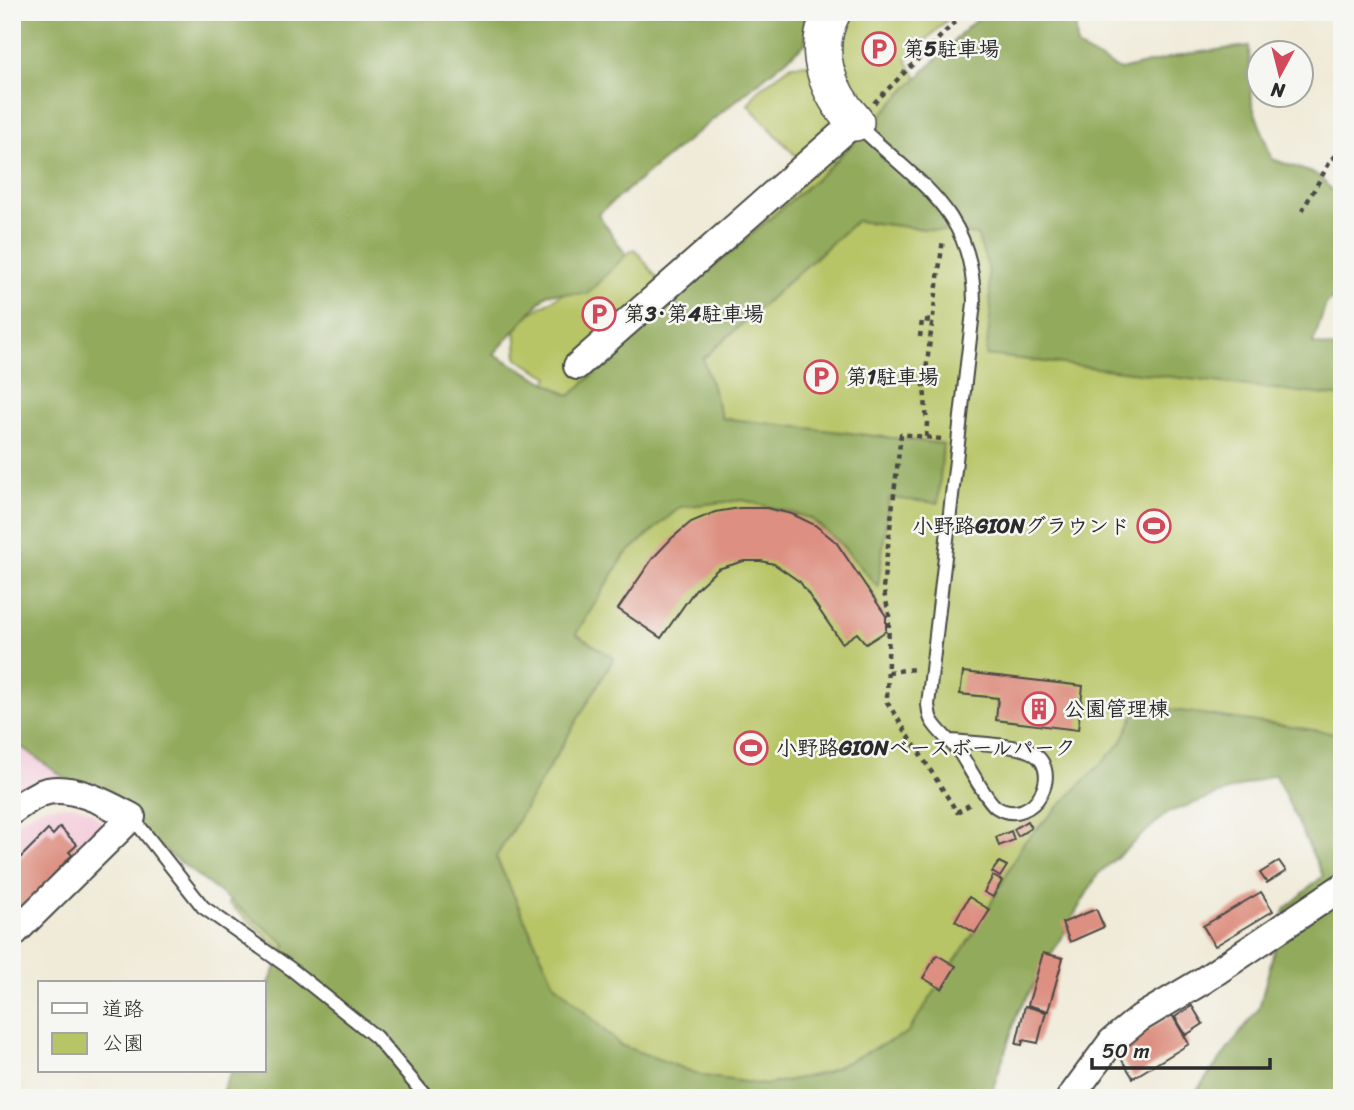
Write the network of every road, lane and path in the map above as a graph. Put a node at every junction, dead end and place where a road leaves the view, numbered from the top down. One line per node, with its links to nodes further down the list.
1 (832, 12): 3 (street)
2 (965, 12): 3 (path)
3 (855, 122): 9 (street); 11 (lane)
4 (1342, 147): 5 (path)
5 (1302, 211)
6 (943, 235): 7 (path)
7 (932, 321): 8 (path); 10 (path)
8 (920, 337)
9 (577, 366)
10 (926, 437): 11 (path); 12 (path)
11 (958, 441): 13 (lane)
12 (883, 588)
13 (932, 668): 14 (path); 15 (lane)
14 (888, 671)
15 (951, 741): 15 (lane)
16 (12, 811): 17 (street)
17 (132, 817): 19 (street); 20 (lane)
18 (1342, 887): 21 (street)
19 (12, 935)
20 (427, 1098)
21 (1070, 1098)

